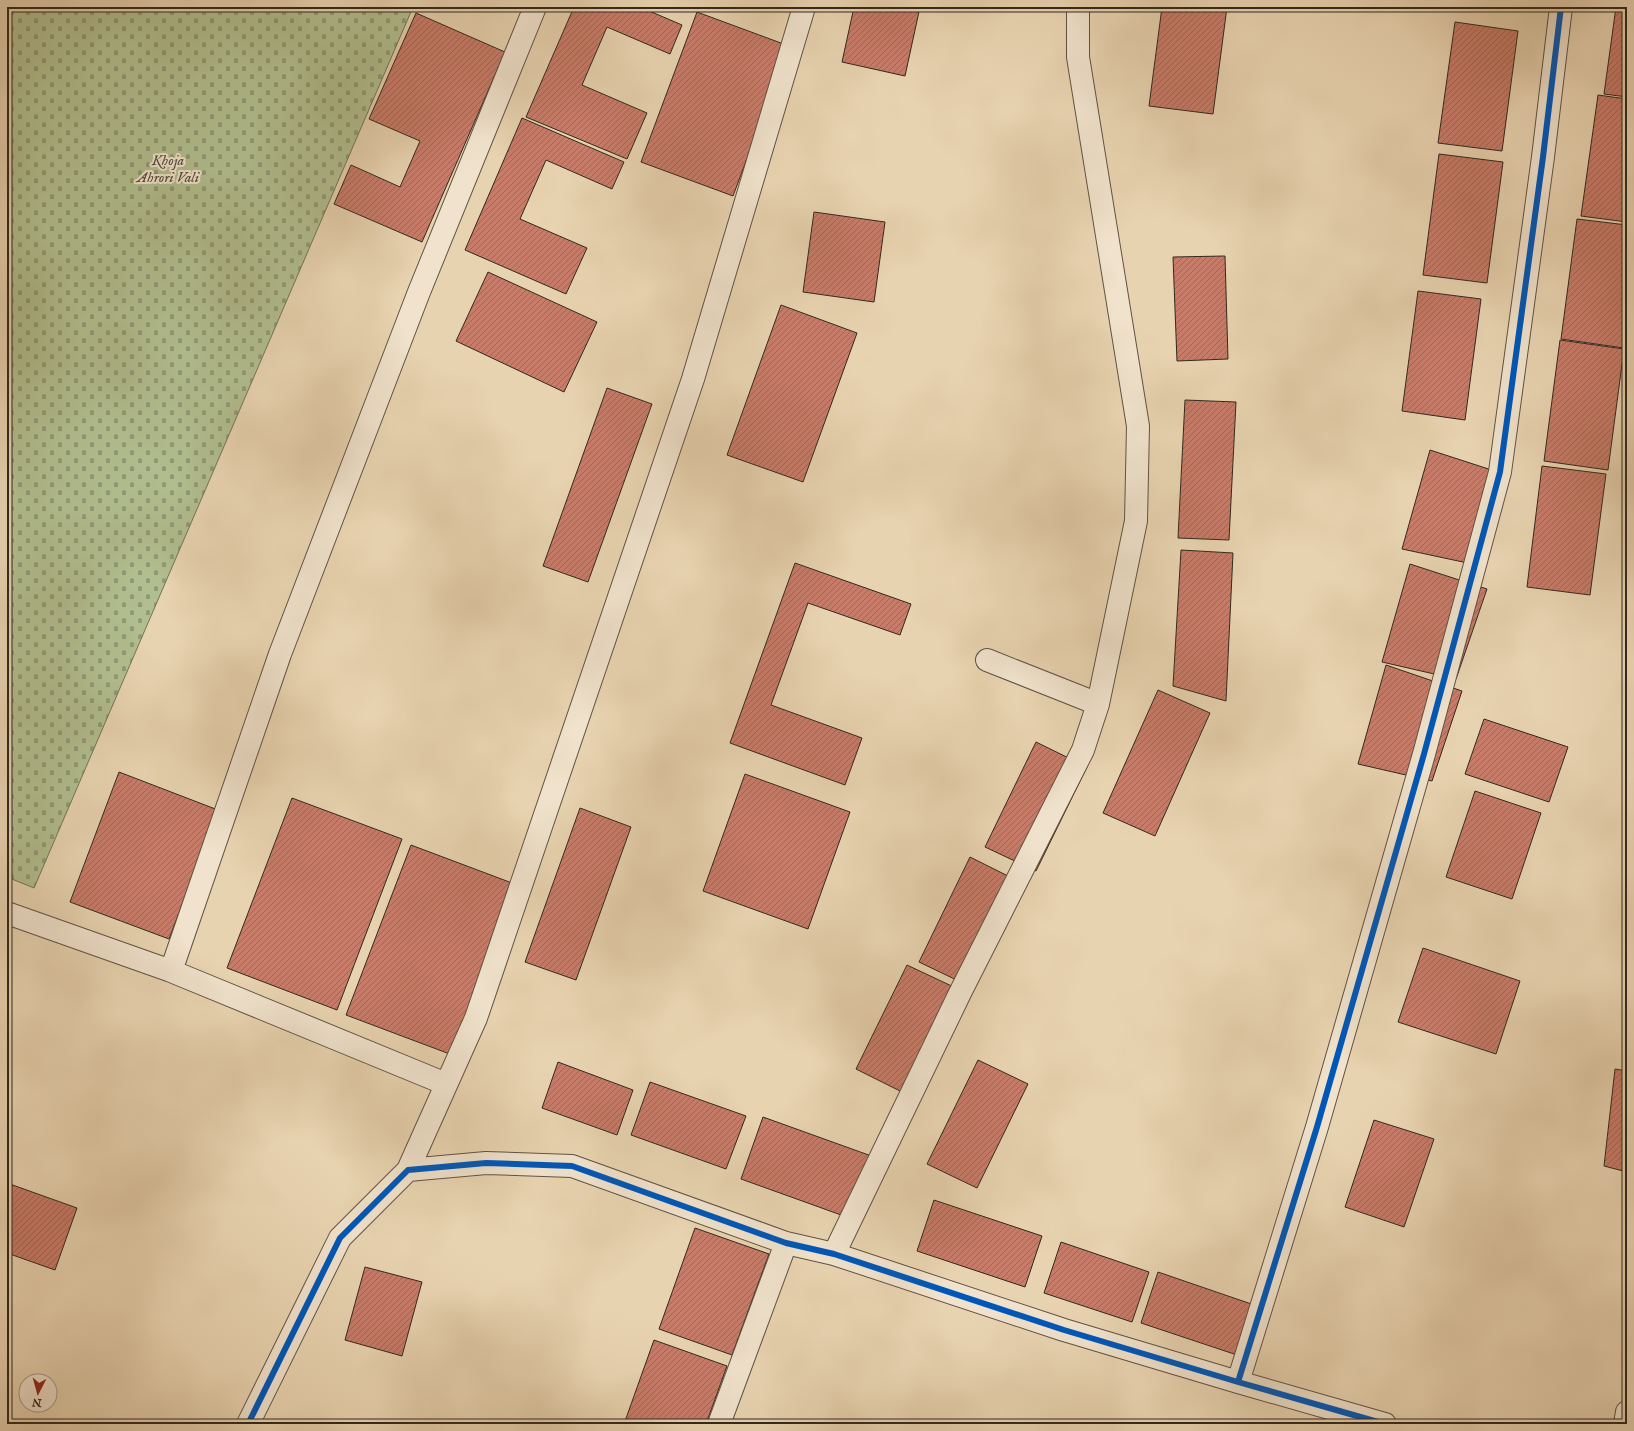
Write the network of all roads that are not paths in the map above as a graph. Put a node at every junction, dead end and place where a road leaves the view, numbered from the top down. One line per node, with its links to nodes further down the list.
1 (535, 7): 8 (street)
2 (804, 7): 9 (street)
3 (1078, 7): 6 (street)
4 (1561, 7): 13 (street)
5 (987, 660): 6 (street)
6 (1098, 704): 12 (street)
7 (7, 913): 8 (street)
8 (171, 971): 9 (street)
9 (446, 1084): 10 (street)
10 (408, 1170): 11 (street); 15 (street)
11 (786, 1243): 12 (street); 16 (street)
12 (834, 1254): 13 (street)
13 (1238, 1382): 17 (street)
14 (1627, 1412): 18 (street)
15 (248, 1424)
16 (719, 1424)
17 (1385, 1424)
18 (1625, 1424)

